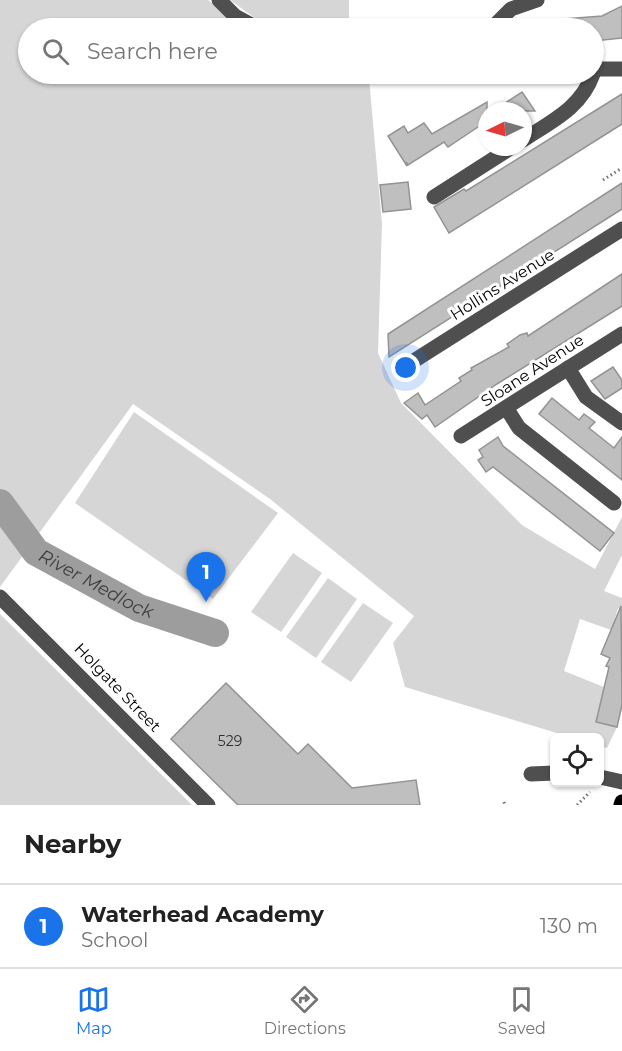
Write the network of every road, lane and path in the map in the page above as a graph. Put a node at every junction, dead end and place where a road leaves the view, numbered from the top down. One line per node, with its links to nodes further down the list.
1 (219, 0): 3 (street)
2 (537, 0): 4 (street)
3 (239, 18)
4 (502, 18)
5 (622, 69): 6 (street)
6 (604, 70)
7 (589, 84): 8 (street)
8 (532, 134)
9 (498, 156): 12 (street)
10 (622, 168): 11 (path)
11 (603, 180)
12 (434, 197)
13 (622, 229): 16 (street, Hollins Avenue)
14 (622, 334): 15 (street, Sloane Avenue)
15 (568, 368): 17 (street, Sloane Avenue); 18 (street)
16 (401, 369)
17 (507, 409): 19 (street, Sloane Avenue); 20 (street)
18 (622, 423)
19 (461, 436)
20 (614, 503)
21 (0, 597): 27 (street, Holgate Street)
22 (550, 772): 23 (street)
23 (531, 774)
24 (604, 778): 25 (street)
25 (622, 782)
26 (590, 792): 28 (path)
27 (208, 805)
28 (577, 805)

